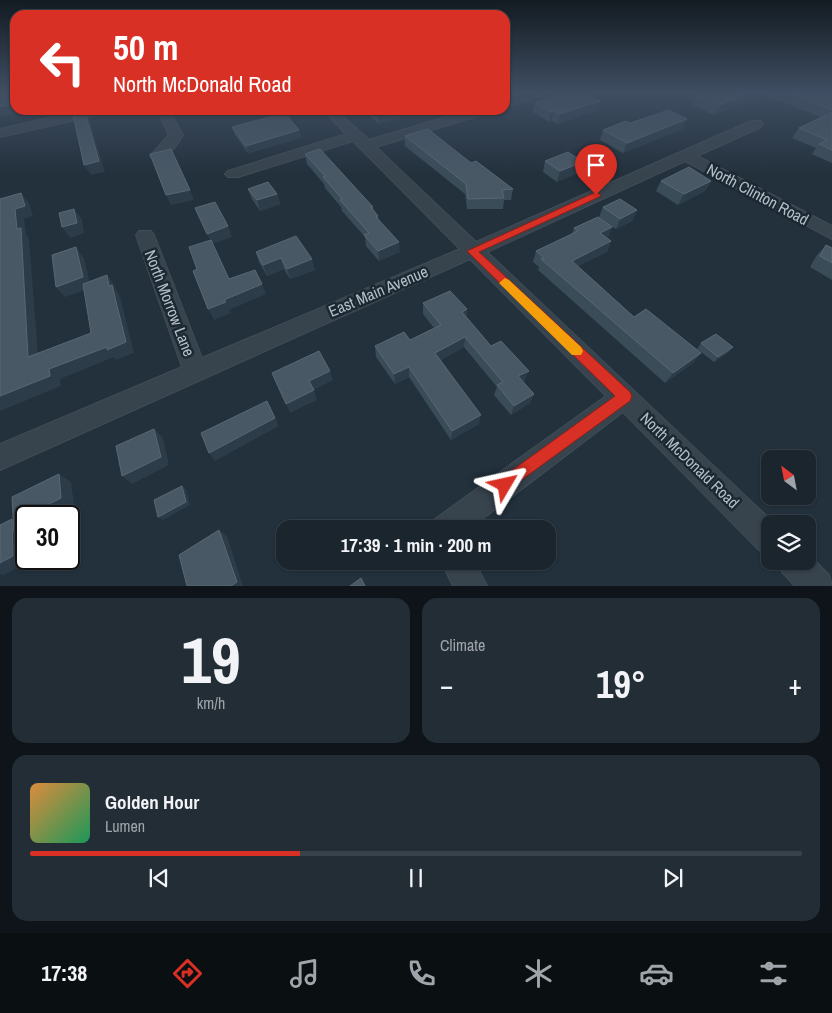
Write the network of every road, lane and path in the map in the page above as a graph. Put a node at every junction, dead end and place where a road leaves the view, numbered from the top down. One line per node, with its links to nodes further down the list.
1 (60, 119): 6 (street)
2 (168, 119): 9 (street)
3 (338, 119): 7 (street, North McDonald Road)
4 (445, 119): 7 (street)
5 (756, 124): 8 (street, East Main Avenue)
6 (0, 133)
7 (360, 141): 10 (street); 13 (street, North McDonald Road)
8 (685, 155): 11 (street, North Clinton Road); 13 (street, East Main Avenue)
9 (157, 156)
10 (233, 174)
11 (832, 233)
12 (145, 235): 14 (street, North Morrow Lane)
13 (472, 251): 14 (street, East Main Avenue); 15 (street, North McDonald Road)
14 (195, 370): 16 (street, East Main Avenue)
15 (625, 396): 17 (street); 18 (street, North McDonald Road)
16 (0, 457)
17 (457, 520)
18 (761, 530)
19 (461, 570): 21 (street)
20 (802, 570): 22 (street)
21 (471, 586)
22 (818, 586)

